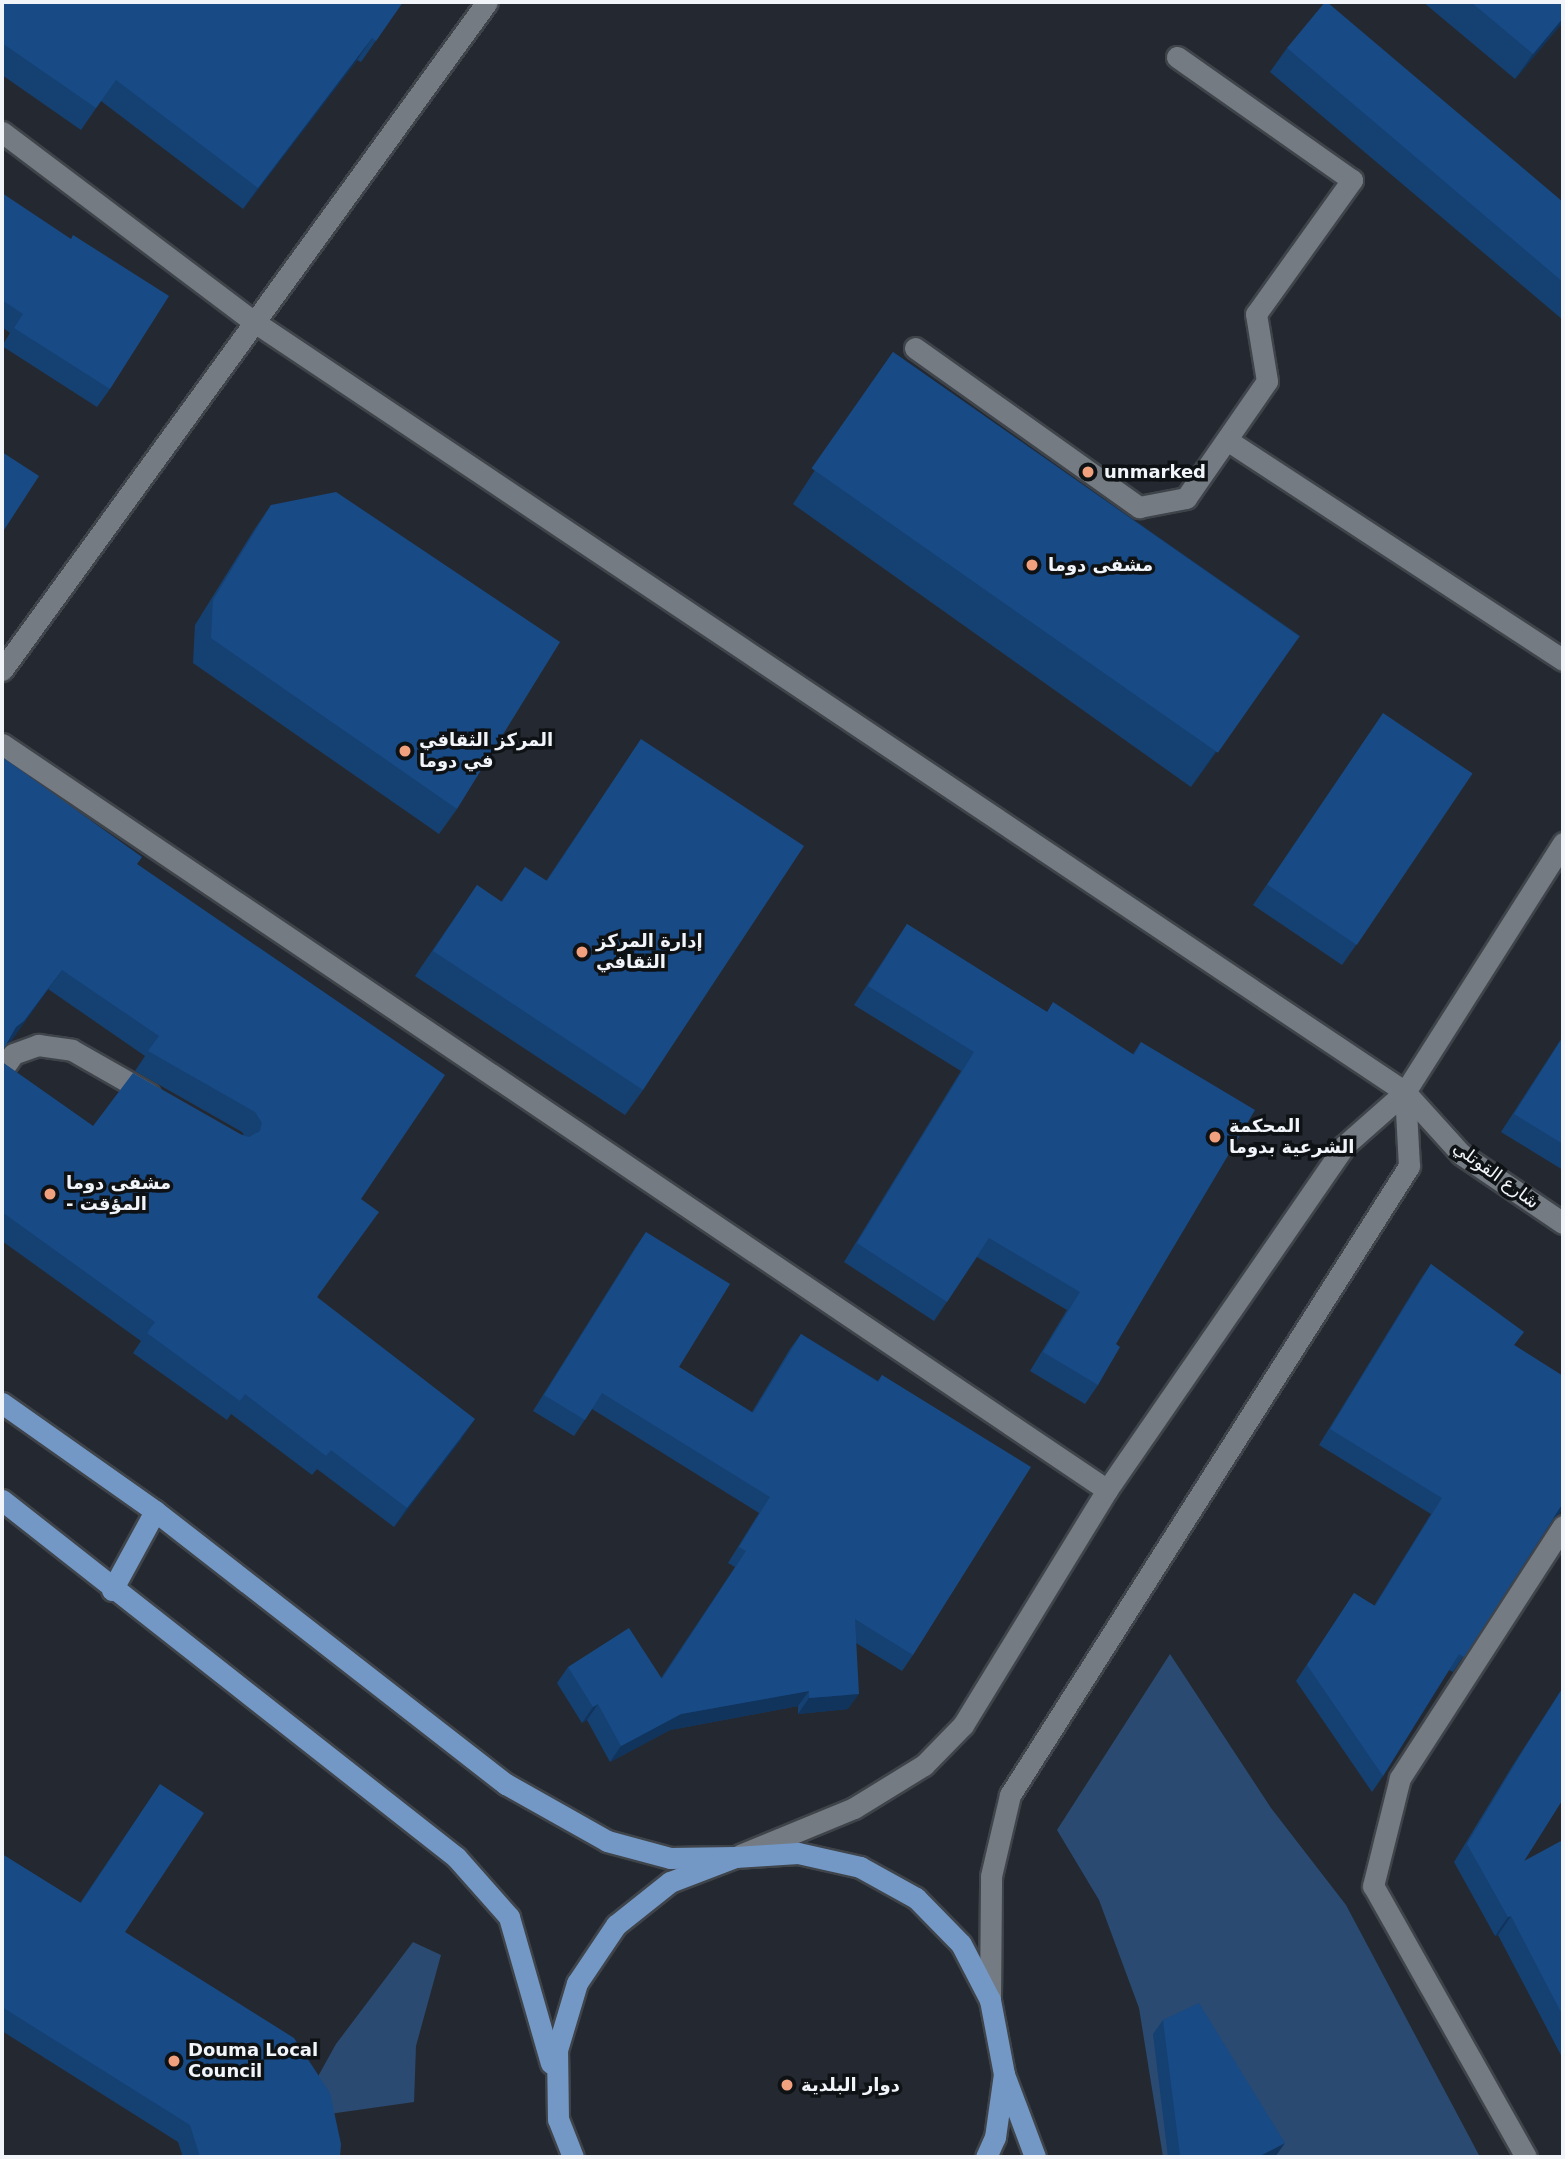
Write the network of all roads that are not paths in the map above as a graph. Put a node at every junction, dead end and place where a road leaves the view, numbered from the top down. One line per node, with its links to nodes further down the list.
1 (487, 2): 4 (street)
2 (1177, 57): 6 (street)
3 (2, 132): 4 (street, شارع القوتلي)
4 (253, 321): 8 (street); 12 (street, شارع القوتلي)
5 (915, 348): 6 (street)
6 (1227, 440): 7 (street)
7 (1563, 660)
8 (2, 670)
9 (2, 744): 16 (street)
10 (1563, 843): 12 (street)
11 (2, 1070): 13 (street)
12 (1405, 1092): 14 (street, شارع القوتلي); 16 (street); 22 (street)
13 (165, 1103)
14 (1563, 1223)
15 (2, 1403): 18 (main road)
16 (1107, 1490): 21 (street)
17 (2, 1500): 20 (main road)
18 (155, 1511): 20 (main road); 21 (main road)
19 (1563, 1526): 29 (street)
20 (112, 1590): 24 (main road)
21 (735, 1857): 22 (main road); 24 (main road)
22 (990, 2000): 23 (main road)
23 (1004, 2074): 27 (main road); 28 (main road)
24 (558, 2119): 25 (street); 26 (main road)
25 (561, 2157)
26 (573, 2157)
27 (986, 2157)
28 (1035, 2157)
29 (1526, 2157)

